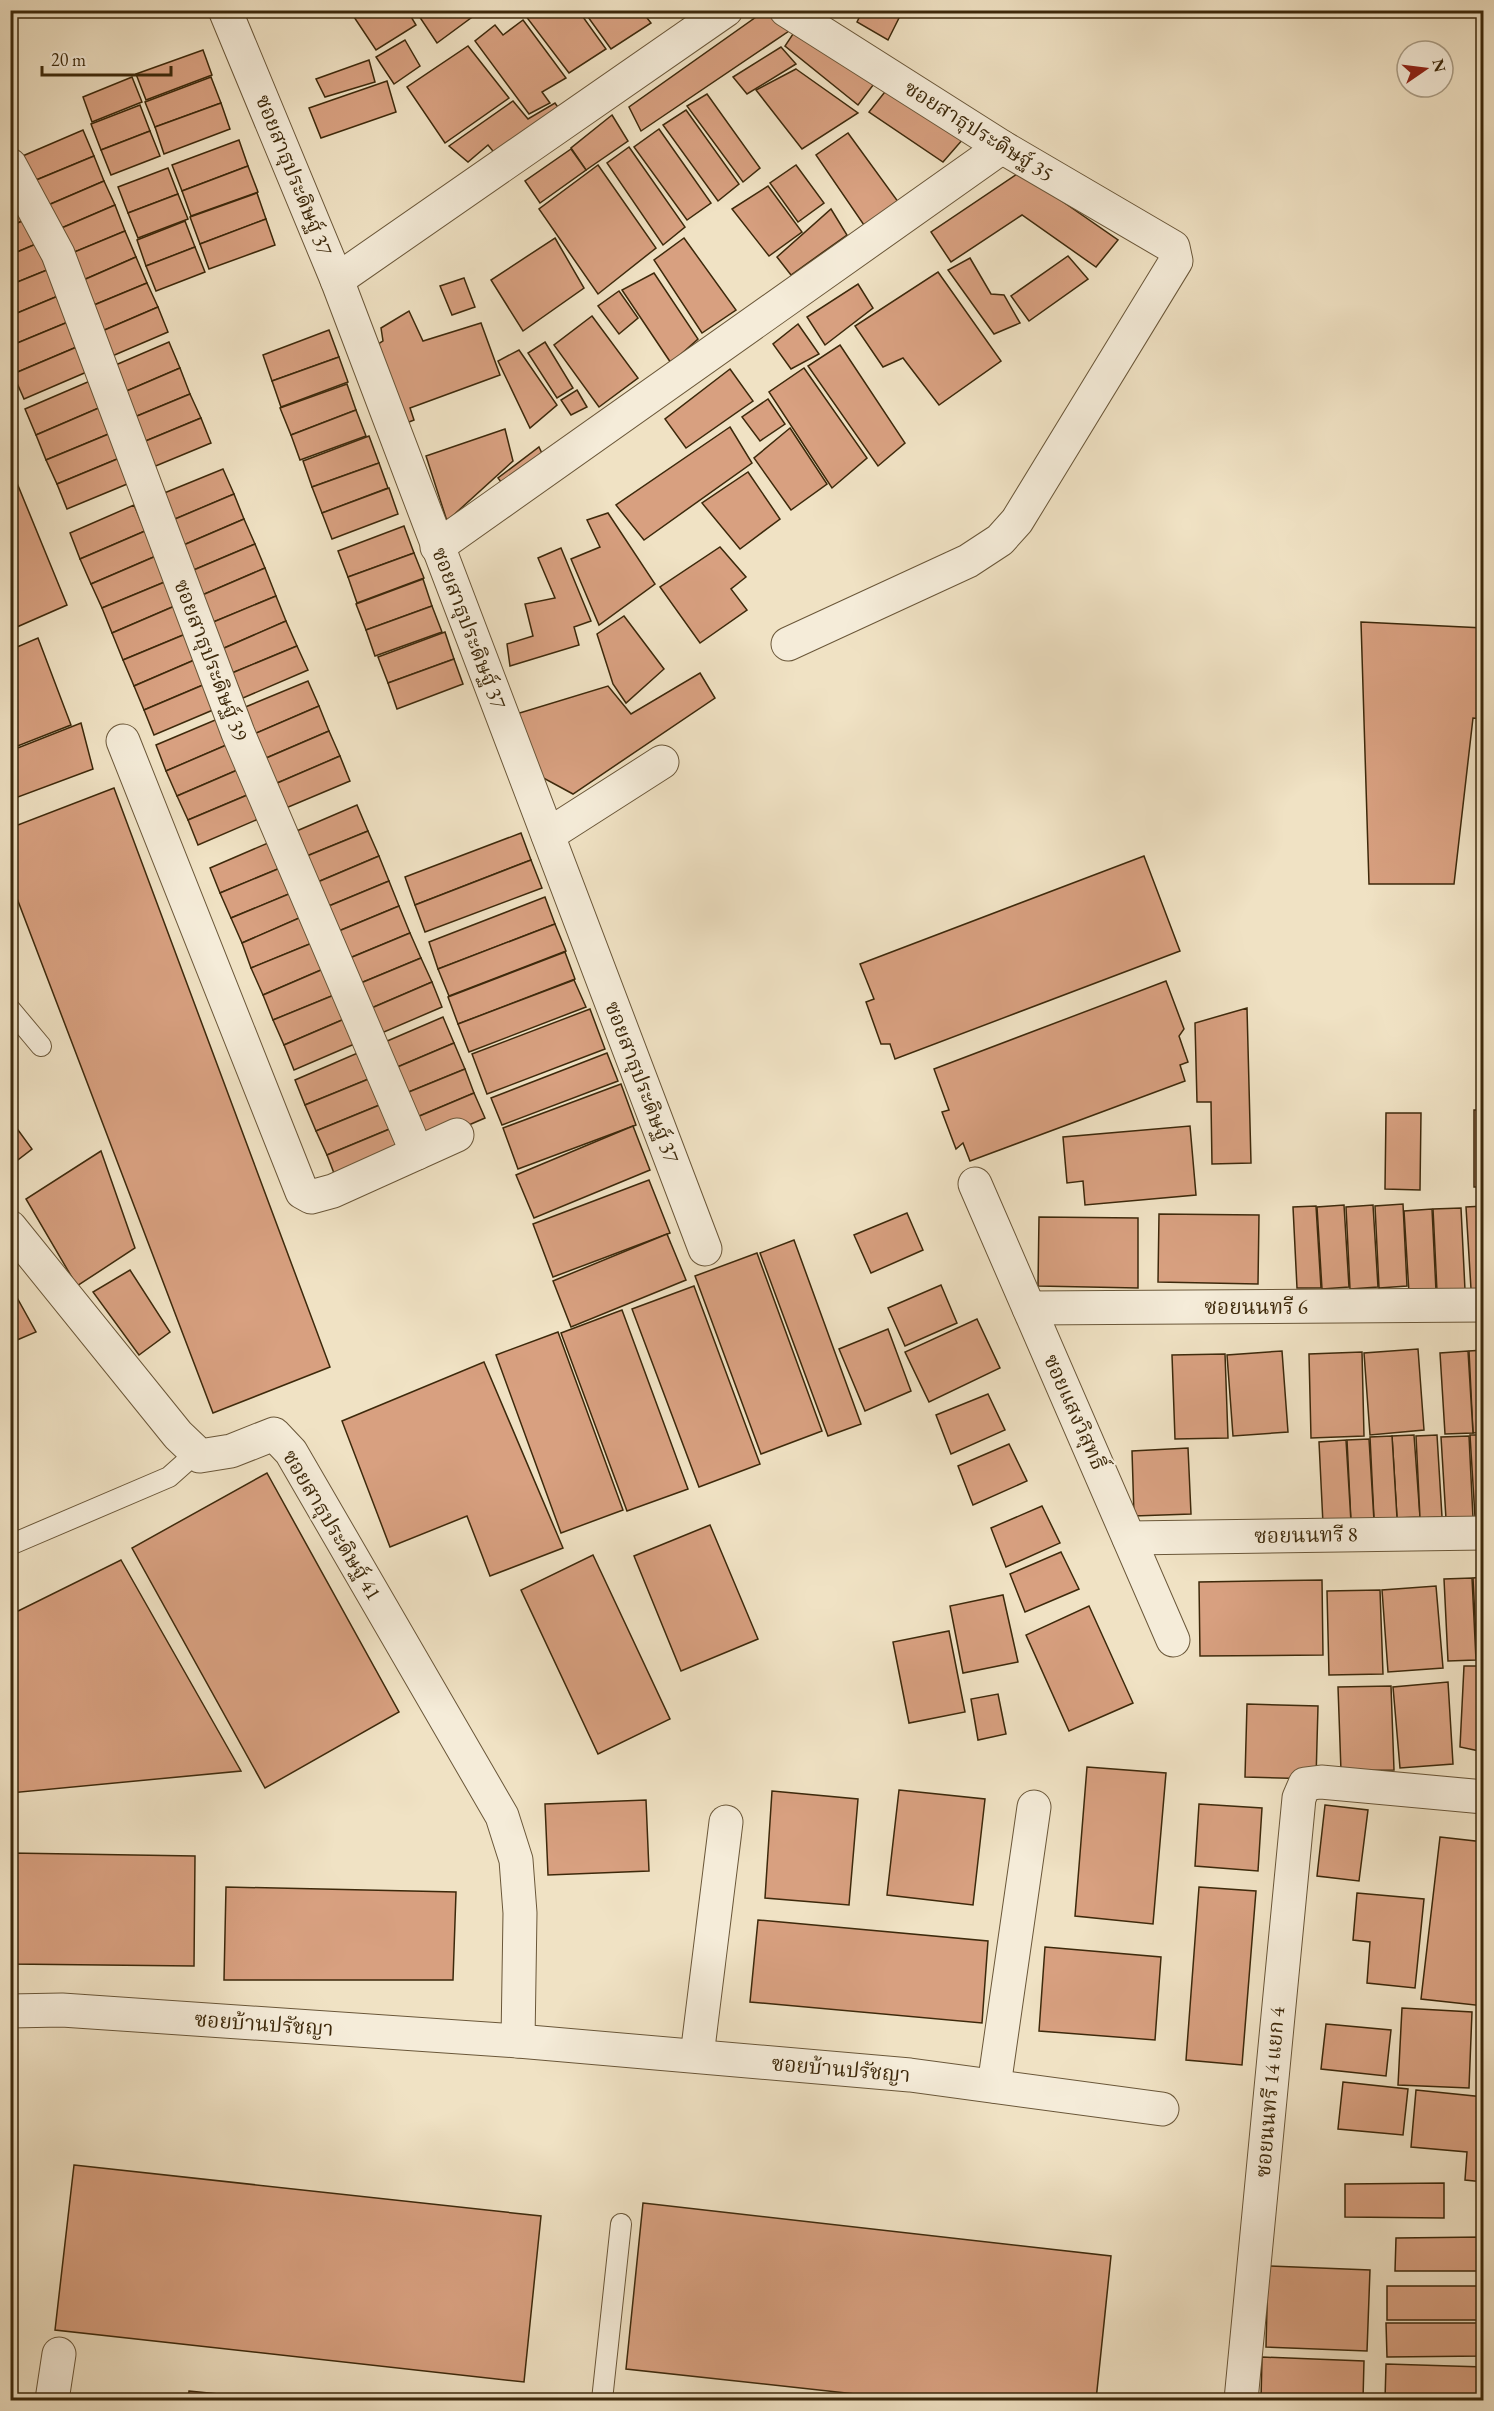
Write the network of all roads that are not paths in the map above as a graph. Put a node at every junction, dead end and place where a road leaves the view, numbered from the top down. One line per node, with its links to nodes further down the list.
1 (726, 10): 6 (street)
2 (786, 10): 4 (street, ซอยสาธุประดิษฐ์ 35)
3 (234, 14): 6 (street, ซอยสาธุประดิษฐ์ 37)
4 (1002, 147): 7 (street); 8 (street, ซอยสาธุประดิษฐ์ 35)
5 (10, 165): 15 (street, ซอยสาธุประดิษฐ์ 39)
6 (337, 280): 7 (street, ซอยสาธุประดิษฐ์ 37)
7 (437, 547): 11 (street, ซอยสาธุประดิษฐ์ 37)
8 (788, 644)
9 (123, 741): 15 (street)
10 (662, 762): 11 (street)
11 (548, 835): 18 (street, ซอยสาธุประดิษฐ์ 37)
12 (10, 1009): 13 (lane)
13 (41, 1046)
14 (457, 1135): 15 (street)
15 (417, 1153)
16 (975, 1184): 20 (street, ซอยแสงวิสุทธิ์)
17 (10, 1227): 21 (street)
18 (705, 1249)
19 (1484, 1305): 20 (street, ซอยนนทรี 6)
20 (1029, 1308): 23 (street, ซอยแสงวิสุทธิ์)
21 (196, 1453): 24 (lane); 30 (street, ซอยสาธุประดิษฐ์ 41)
22 (1484, 1533): 23 (street, ซอยนนทรี 8)
23 (1129, 1538): 25 (street, ซอยแสงวิสุทธิ์)
24 (10, 1545)
25 (1173, 1640)
26 (1484, 1797): 38 (street, ซอยนนทรี 14 แยก 4)
27 (1034, 1807): 32 (street)
28 (726, 1822): 31 (street)
29 (10, 2011): 30 (street, ซอยบ้านปรัชญา)
30 (518, 2041): 31 (street, ซอยบ้านปรัชญา)
31 (697, 2056): 32 (street, ซอยบ้านปรัชญา)
32 (994, 2086): 33 (street, ซอยบ้านปรัชญา)
33 (1162, 2109)
34 (621, 2224): 37 (lane)
35 (58, 2354): 36 (street)
36 (52, 2400)
37 (602, 2400)
38 (1241, 2400)

